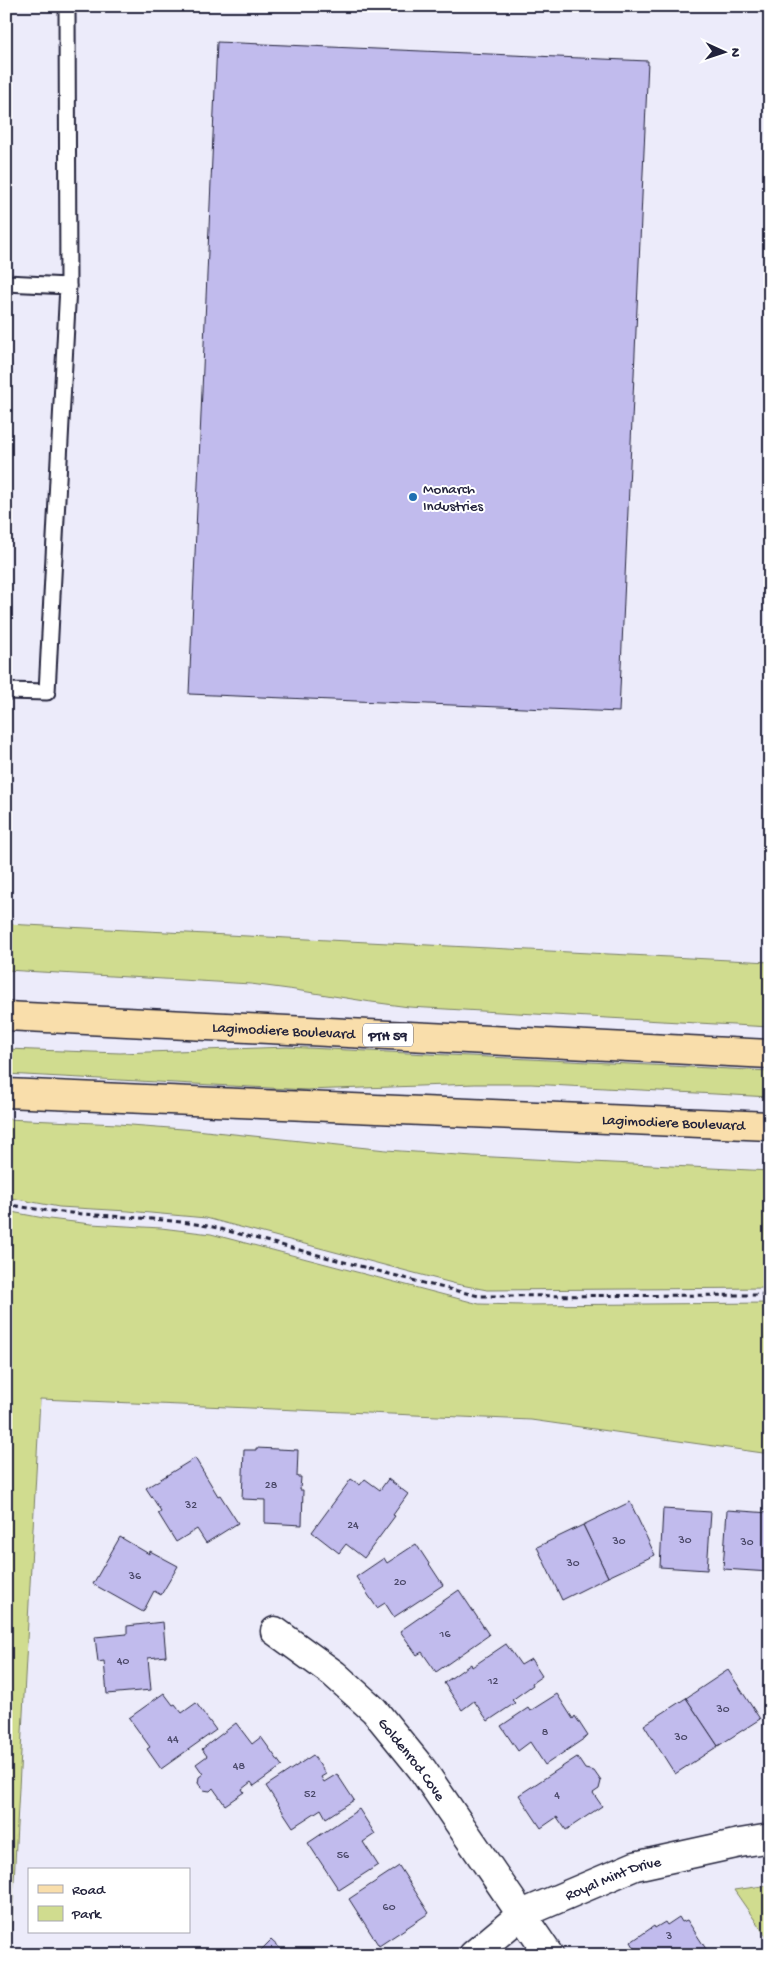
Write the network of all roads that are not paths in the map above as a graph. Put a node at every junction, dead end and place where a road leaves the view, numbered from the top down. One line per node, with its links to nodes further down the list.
1 (67, 6): 3 (lane)
2 (6, 283): 3 (lane)
3 (68, 286): 4 (lane)
4 (6, 691)
5 (6, 1016): 6 (main road, Lagimodiere Boulevard / PTH 59)
6 (770, 1054)
7 (6, 1093): 8 (main road, Lagimodiere Boulevard)
8 (770, 1126)
9 (275, 1631): 11 (street, Goldenrod Cove)
10 (770, 1838): 11 (street, Royal Mint Drive)
11 (522, 1914): 12 (street, Royal Mint Drive); 13 (street, Goldenrod Cove)
12 (473, 1955)
13 (549, 1955)

